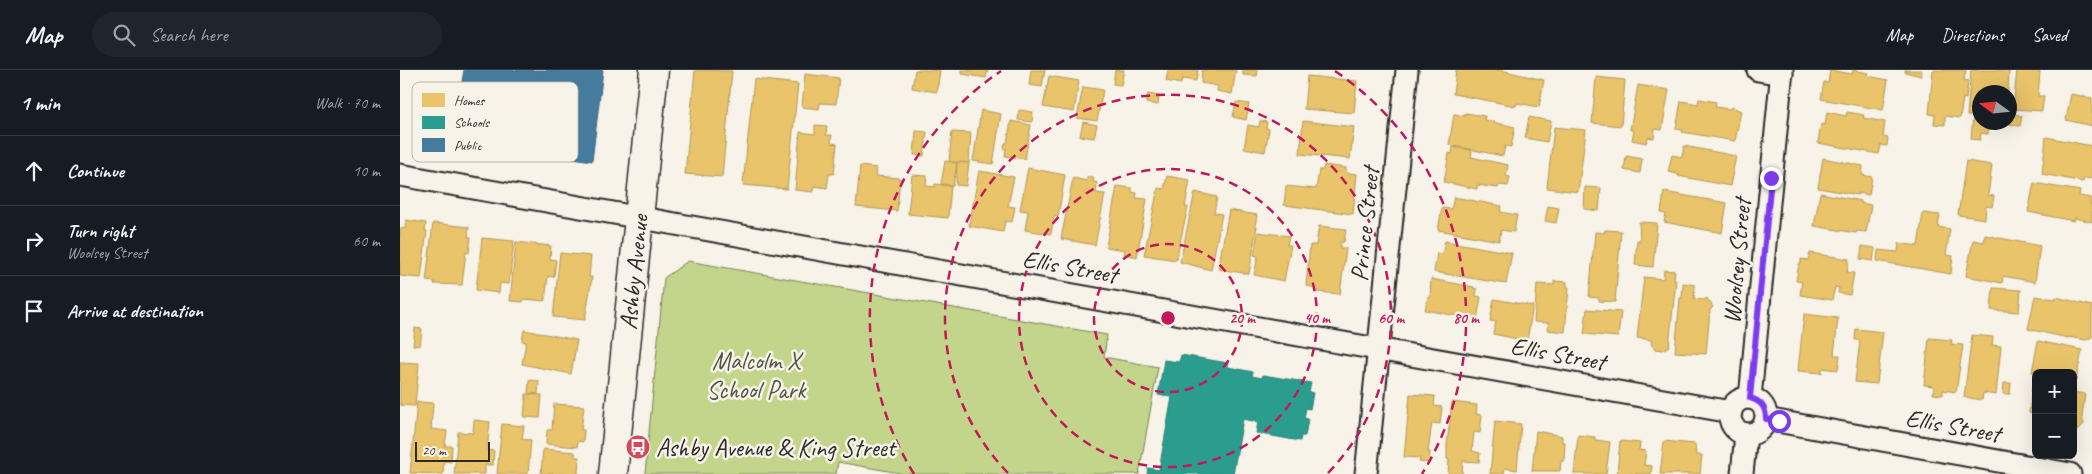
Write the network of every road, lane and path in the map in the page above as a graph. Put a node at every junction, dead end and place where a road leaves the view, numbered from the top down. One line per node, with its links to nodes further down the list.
1 (654, 70): 6 (main road, Ashby Avenue)
2 (1407, 70): 7 (street, Prince Street)
3 (1758, 70): 4 (street)
4 (1782, 72): 8 (street, Woolsey Street)
5 (400, 174): 6 (street, Ellis Street)
6 (639, 217): 7 (street, Ellis Street); 12 (main road, Ashby Avenue)
7 (1379, 350): 9 (street, Ellis Street); 13 (street, Prince Street)
8 (1750, 398): 9 (street); 10 (street)
9 (1731, 412): 11 (street)
10 (1766, 419): 11 (street); 15 (street, Ellis Street)
11 (1746, 434): 14 (street)
12 (613, 474)
13 (1366, 474)
14 (1742, 474)
15 (2070, 474)

